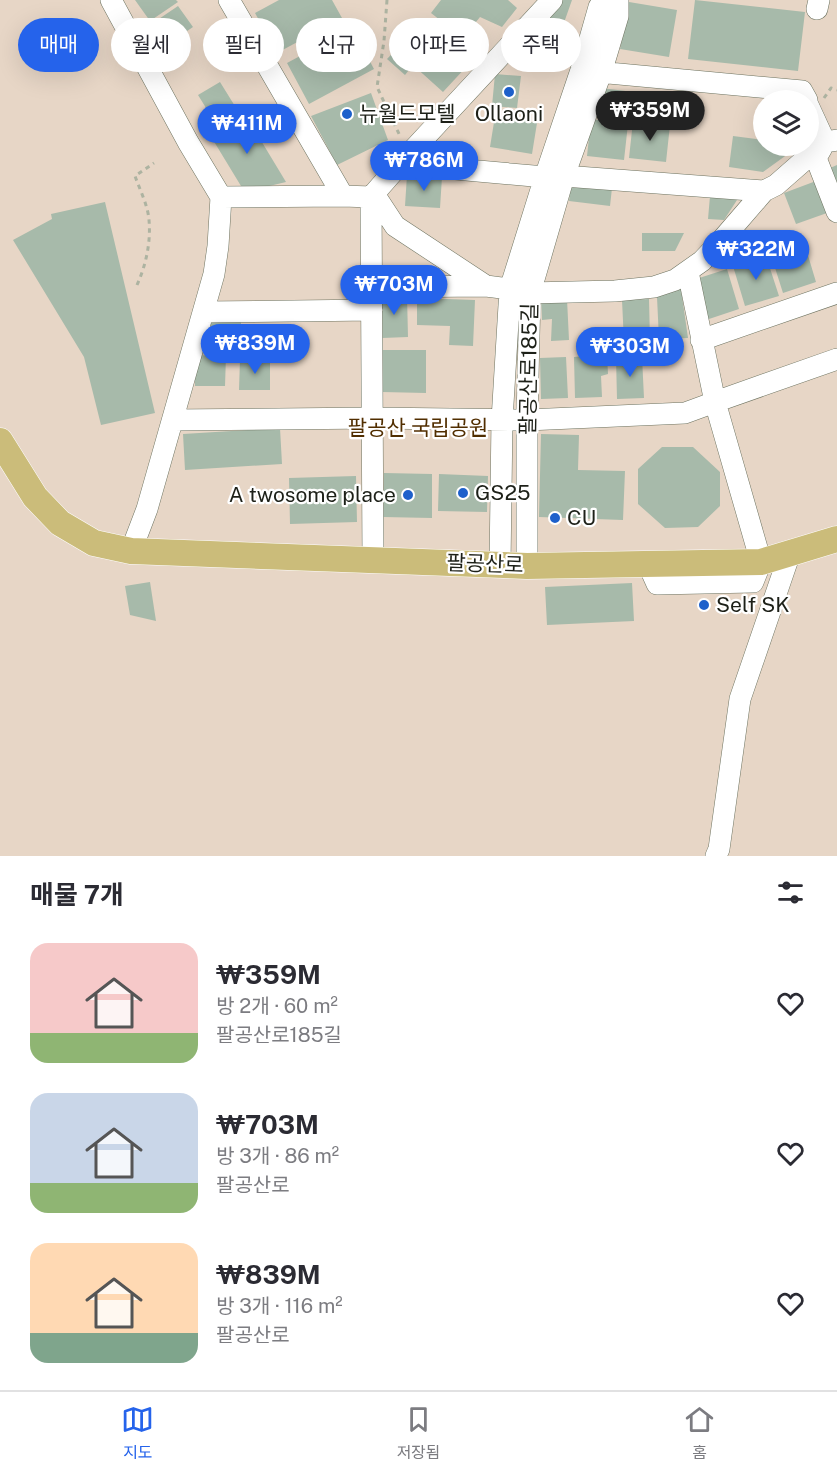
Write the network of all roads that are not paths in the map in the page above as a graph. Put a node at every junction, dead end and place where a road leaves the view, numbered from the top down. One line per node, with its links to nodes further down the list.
1 (111, 0): 15 (street)
2 (229, 0): 13 (street)
3 (552, 0): 10 (street)
4 (604, 0): 6 (street, 팔공산로185길)
5 (618, 0): 6 (street, 팔공산로185길)
6 (591, 72): 7 (street); 11 (street, 팔공산로185길)
7 (753, 92)
8 (819, 121): 9 (street)
9 (831, 141): 12 (street); 16 (street)
10 (404, 159): 11 (street); 14 (street)
11 (554, 176): 12 (street); 20 (street, 팔공산로185길)
12 (764, 191): 17 (street)
13 (343, 196): 14 (street); 15 (street)
14 (373, 196): 18 (street); 19 (street)
15 (221, 197): 23 (street)
16 (837, 212)
17 (688, 272): 20 (street); 24 (street)
18 (486, 286): 19 (street); 20 (street)
19 (372, 287): 22 (street)
20 (520, 291): 29 (street, 팔공산로185길); 30 (street, 팔공산로185길)
21 (837, 293): 24 (street)
22 (372, 310): 23 (street); 27 (street)
23 (204, 312): 28 (street)
24 (701, 340): 26 (street)
25 (837, 359): 26 (street)
26 (715, 402): 30 (street); 36 (street)
27 (373, 418): 28 (street); 29 (street); 35 (street)
28 (173, 420): 33 (street)
29 (502, 420): 30 (street); 37 (street, 팔공산로185길)
30 (527, 420): 38 (street, 팔공산로185길)
31 (0, 441): 33 (main road, 팔공산로)
32 (837, 539): 34 (main road, 팔공산로)
33 (131, 551): 35 (main road, 팔공산로)
34 (790, 553): 36 (main road, 팔공산로); 39 (street)
35 (373, 560): 37 (main road, 팔공산로)
36 (761, 562): 38 (main road, 팔공산로)
37 (500, 565): 38 (main road, 팔공산로)
38 (527, 566)
39 (716, 856)

